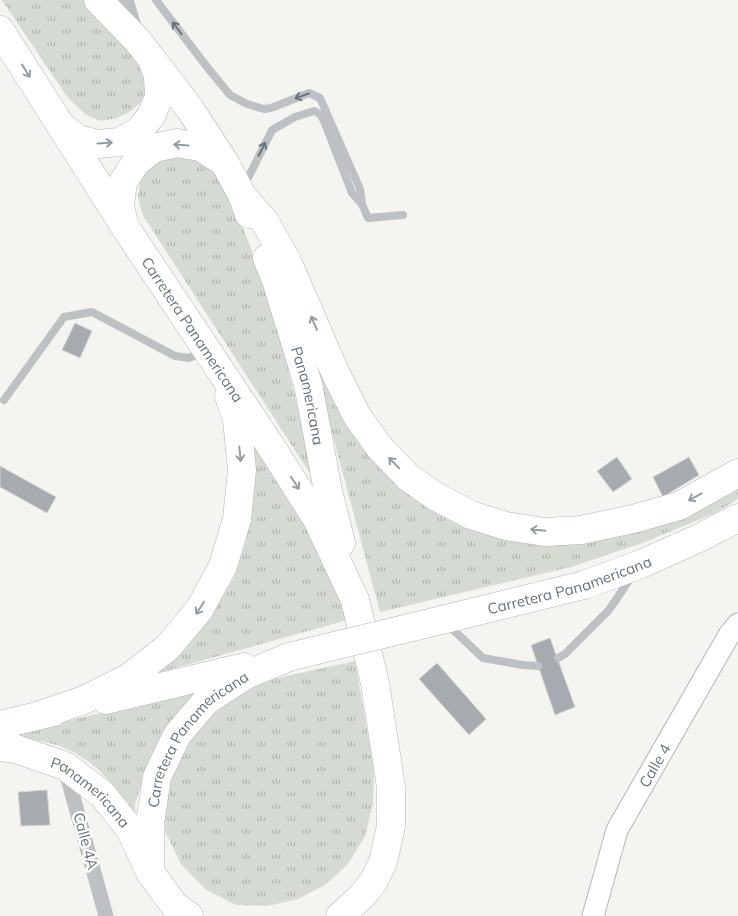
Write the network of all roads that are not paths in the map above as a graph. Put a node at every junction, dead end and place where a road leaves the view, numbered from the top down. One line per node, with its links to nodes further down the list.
1 (98, 0): 5 (highway)
2 (126, 0): 5 (street)
3 (156, 0): 9 (lane, one-way to 3)
4 (0, 30): 6 (highway, Carretera Panamericana, one-way to 6)
5 (144, 49): 6 (highway, one-way to 5); 7 (highway)
6 (61, 127): 11 (highway, Carretera Panamericana)
7 (225, 163): 8 (highway); 11 (highway, one-way to 11)
8 (241, 195): 9 (lane, one-way to 9); 15 (highway, one-way to 8); 18 (highway, Panamericana)
9 (362, 204): 10 (lane)
10 (403, 215)
11 (125, 228): 12 (highway, Carretera Panamericana)
12 (206, 350): 13 (highway, Carretera Panamericana); 14 (lane)
13 (222, 373): 18 (highway, Carretera Panamericana, one-way to 18); 24 (highway, one-way to 24)
14 (4, 400)
15 (738, 473)
16 (738, 518): 17 (highway, Carretera Panamericana)
17 (641, 564): 19 (highway, Carretera Panamericana); 22 (lane)
18 (355, 600): 31 (highway, Carretera Panamericana)
19 (442, 620): 21 (highway, Carretera Panamericana, bridge); 23 (lane)
20 (734, 634): 32 (street, Calle 4)
21 (289, 657): 24 (highway); 28 (highway, Carretera Panamericana)
22 (558, 658)
23 (538, 666)
24 (37, 716): 25 (highway)
25 (0, 725)
26 (0, 747): 27 (highway, Panamericana)
27 (65, 766): 28 (highway, Panamericana); 29 (street, Calle 4A)
28 (150, 872): 30 (highway)
29 (106, 916)
30 (189, 916)
31 (340, 916)
32 (593, 916)

